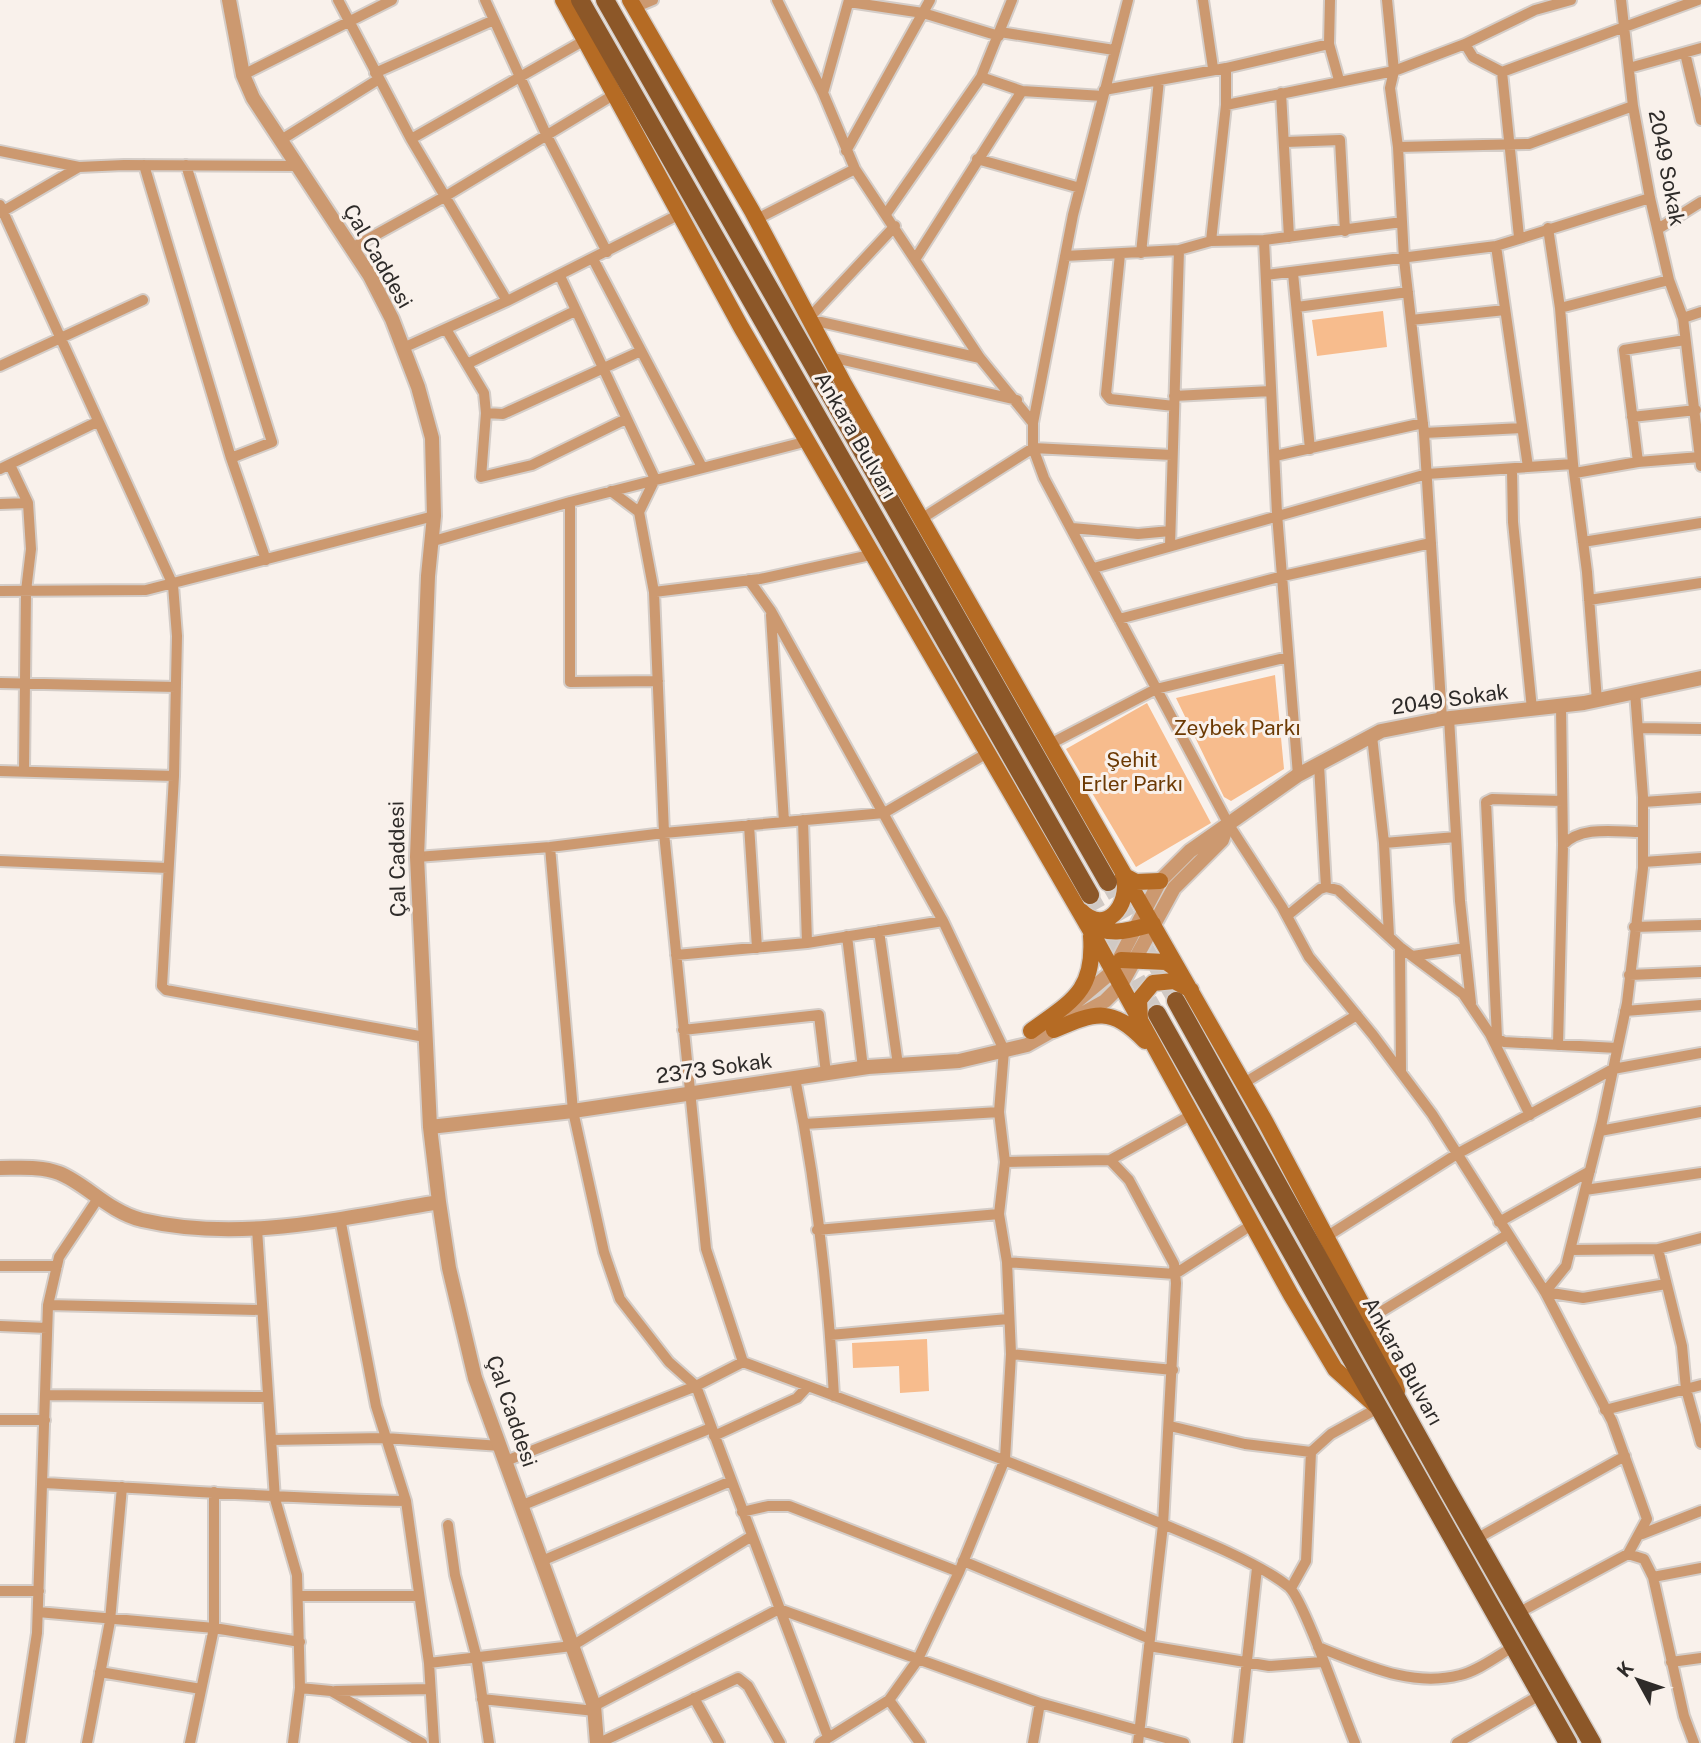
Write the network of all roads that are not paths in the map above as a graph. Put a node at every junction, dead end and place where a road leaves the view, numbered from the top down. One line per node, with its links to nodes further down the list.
1 (229, 0): 37 (street, Çal Caddesi)
2 (338, 0): 23 (street)
3 (392, 0): 23 (street)
4 (485, 0): 22 (street)
5 (564, 0): 26 (main road)
6 (580, 0): 216 (main road, Ankara Bulvarı)
7 (605, 0): 213 (main road, Ankara Bulvarı)
8 (653, 0): 20 (street)
9 (777, 0): 44 (street)
10 (930, 0): 21 (street)
11 (1012, 0): 25 (street)
12 (1128, 0): 30 (street)
13 (1203, 0): 32 (street)
14 (1330, 0): 27 (street)
15 (1387, 0): 35 (street)
16 (1571, 0): 28 (street)
17 (1621, 0): 24 (street, 2049 Sokak)
18 (1698, 0): 24 (street)
19 (849, 1): 21 (street); 44 (street)
20 (632, 4): 72 (main road)
21 (923, 13): 25 (street); 58 (street)
22 (494, 20): 38 (street); 39 (street)
23 (349, 22): 37 (street); 38 (street)
24 (1625, 24): 34 (street, 2049 Sokak); 36 (street)
25 (999, 34): 30 (street); 40 (street)
26 (585, 40): 39 (street); 47 (main road)
27 (1329, 44): 33 (street); 42 (street)
28 (1465, 44): 35 (street); 36 (street)
29 (1701, 48): 31 (street)
30 (1114, 50): 45 (street)
31 (1685, 52): 34 (street); 50 (street)
32 (1213, 68): 33 (street); 41 (street)
33 (1226, 68): 48 (street)
34 (1629, 68): 49 (street, 2049 Sokak)
35 (1394, 71): 42 (street); 56 (street)
36 (1502, 72): 55 (street)
37 (243, 75): 53 (street, Çal Caddesi)
38 (377, 76): 52 (street); 53 (street)
39 (518, 76): 51 (street); 52 (street)
40 (981, 76): 43 (street); 71 (street)
41 (1159, 80): 45 (street); 86 (street)
42 (1339, 80): 46 (street)
43 (1022, 91): 45 (street); 59 (street)
44 (823, 93): 58 (street)
45 (1104, 93): 65 (street)
46 (1281, 93): 48 (street); 54 (street)
47 (615, 94): 51 (street); 70 (main road)
48 (1226, 105): 81 (street)
49 (1633, 106): 55 (street); 67 (street, 2049 Sokak)
50 (1701, 120)
51 (545, 134): 66 (street); 85 (street)
52 (411, 139): 66 (street)
53 (281, 140): 62 (street, Çal Caddesi)
54 (1286, 142): 77 (street); 78 (street)
55 (1509, 143): 56 (street); 79 (street)
56 (1398, 147): 73 (street)
57 (0, 151): 63 (street)
58 (846, 151): 64 (street)
59 (977, 159): 65 (street); 89 (street)
60 (144, 165): 61 (street); 63 (street); 134 (street)
61 (186, 165): 62 (street); 134 (street)
62 (298, 166): 83 (street, Çal Caddesi)
63 (79, 167): 69 (street)
64 (855, 169): 71 (street); 72 (street)
65 (1080, 188): 88 (street)
66 (446, 196): 83 (street); 98 (street)
67 (1650, 198): 75 (street); 76 (street, 2049 Sokak)
68 (1701, 202): 76 (street)
69 (1, 210): 108 (street)
70 (680, 214): 85 (street); 128 (main road)
71 (886, 214): 74 (street)
72 (757, 219): 104 (main road)
73 (1402, 222): 77 (street); 91 (street)
74 (895, 226): 89 (street); 104 (street)
75 (1548, 228): 79 (street); 100 (street)
76 (1658, 229): 95 (street, 2049 Sokak)
77 (1345, 231): 78 (street)
78 (1289, 237): 80 (street)
79 (1519, 237): 82 (street)
80 (1264, 240): 81 (street); 93 (street)
81 (1211, 241): 84 (street)
82 (1496, 246): 91 (street); 101 (street)
83 (352, 248): 110 (street, Çal Caddesi)
84 (1179, 250): 86 (street); 119 (street)
85 (607, 252): 90 (street)
86 (1141, 253): 87 (street)
87 (1120, 254): 88 (street); 119 (street)
88 (1065, 256): 125 (street)
89 (916, 258): 113 (street)
90 (593, 259): 94 (street); 111 (street)
91 (1405, 259): 92 (street); 96 (street)
92 (1293, 273): 93 (street); 99 (street)
93 (1266, 275): 117 (street)
94 (560, 276): 98 (street); 102 (street)
95 (1669, 280): 100 (street); 105 (street, 2049 Sokak)
96 (1408, 292): 99 (street); 106 (street)
97 (143, 300): 108 (street)
98 (508, 301): 107 (street)
99 (1297, 307): 130 (street)
100 (1560, 308): 140 (street)
101 (1505, 310): 106 (street); 127 (street)
102 (575, 311): 114 (street); 116 (street)
103 (1701, 312): 105 (street)
104 (811, 318): 112 (main road); 113 (street)
105 (1683, 318): 109 (street, 2049 Sokak)
106 (1412, 320): 126 (street)
107 (446, 329): 110 (street); 114 (street)
108 (60, 340): 115 (street); 124 (street)
109 (1685, 340): 120 (street, 2049 Sokak); 122 (street)
110 (403, 348): 150 (street, Çal Caddesi)
111 (641, 351): 116 (street); 138 (street)
112 (830, 356): 118 (street); 151 (main road)
113 (979, 358): 118 (street)
114 (467, 364): 121 (street)
115 (0, 366)
116 (601, 369): 121 (street); 123 (street)
117 (1271, 391): 119 (street); 132 (street)
118 (1017, 400): 125 (street)
119 (1174, 401): 131 (street)
120 (1697, 403): 122 (street); 133 (street, 2049 Sokak)
121 (486, 413): 123 (street)
122 (1632, 417): 135 (street)
123 (626, 419): 143 (street)
124 (97, 422): 137 (street); 165 (street)
125 (1033, 423): 129 (street)
126 (1424, 428): 127 (street); 130 (street); 142 (street)
127 (1522, 428): 139 (street)
128 (808, 441): 138 (street); 159 (main road)
129 (1032, 448): 131 (street); 151 (street); 153 (street)
130 (1310, 449): 132 (street)
131 (1172, 455): 154 (street)
132 (1275, 456): 149 (street)
133 (1700, 457): 135 (street); 136 (street, 2049 Sokak)
134 (231, 458): 160 (street)
135 (1638, 462): 140 (street)
136 (1701, 466)
137 (5, 467): 146 (street)
138 (702, 467): 143 (street)
139 (1528, 467): 140 (street); 141 (street)
140 (1574, 468): 156 (street)
141 (1512, 470): 142 (street); 182 (street)
142 (1427, 474): 149 (street); 157 (street)
143 (655, 480): 144 (street); 148 (street)
144 (611, 491): 145 (street); 148 (street)
145 (570, 502): 155 (street); 174 (street)
146 (28, 503): 147 (street); 167 (street)
147 (0, 504)
148 (639, 512): 168 (street)
149 (1277, 514): 158 (street); 162 (street)
150 (434, 516): 155 (street, Çal Caddesi); 160 (street)
151 (921, 519): 187 (main road)
152 (1701, 523): 156 (street)
153 (1072, 528): 154 (street); 161 (street)
154 (1170, 531): 158 (street)
155 (430, 542): 208 (street, Çal Caddesi)
156 (1583, 542): 169 (street)
157 (1431, 543): 162 (street); 183 (street)
158 (1170, 546): 161 (street)
159 (874, 554): 163 (street); 188 (main road)
160 (266, 560): 165 (street)
161 (1094, 568): 171 (street)
162 (1283, 576): 171 (street); 172 (street)
163 (749, 580): 168 (street); 170 (street)
164 (1701, 583): 169 (street)
165 (173, 584): 167 (street); 177 (street)
166 (0, 591): 167 (street)
167 (26, 591): 176 (street)
168 (654, 592): 174 (street)
169 (1589, 600): 180 (street)
170 (771, 611): 197 (street); 199 (street)
171 (1119, 619): 178 (street)
172 (1288, 657): 178 (street); 192 (street)
173 (1701, 678): 179 (street, 2049 Sokak)
174 (658, 681): 203 (street)
175 (0, 683): 176 (street)
176 (23, 684): 177 (street); 191 (street)
177 (176, 687): 193 (street)
178 (1156, 689): 187 (street); 200 (street)
179 (1635, 692): 180 (street, 2049 Sokak); 184 (street)
180 (1597, 701): 181 (street, 2049 Sokak)
181 (1561, 706): 182 (street, 2049 Sokak); 195 (street)
182 (1532, 709): 183 (street, 2049 Sokak)
183 (1445, 718): 186 (street, 2049 Sokak); 204 (street)
184 (1639, 728): 185 (street); 196 (street)
185 (1701, 729)
186 (1372, 736): 189 (street, 2049 Sokak); 205 (street)
187 (1050, 744): 213 (main road)
188 (989, 752): 197 (street); 216 (main road)
189 (1319, 765): 192 (street, 2049 Sokak); 215 (street)
190 (0, 771): 191 (street)
191 (24, 772): 193 (street)
192 (1298, 775): 200 (street, 2049 Sokak)
193 (174, 776): 212 (street)
194 (1701, 798): 196 (street)
195 (1562, 801): 206 (street); 246 (street)
196 (1643, 802): 202 (street)
197 (884, 813): 198 (street); 219 (street)
198 (803, 820): 199 (street); 227 (street)
199 (784, 822): 201 (street)
200 (1228, 824): 214 (street, 2049 Sokak); 217 (street); 218 (street)
201 (749, 825): 203 (street); 228 (street)
202 (1642, 832): 206 (street); 211 (street)
203 (664, 833): 207 (street); 231 (street)
204 (1456, 837): 205 (street); 230 (street)
205 (1384, 843): 226 (street)
206 (1563, 845): 248 (street)
207 (550, 847): 208 (street); 261 (street)
208 (417, 857): 247 (street, Çal Caddesi)
209 (1701, 858): 211 (street)
210 (0, 861): 212 (street)
211 (1643, 862): 222 (street)
212 (168, 868): 247 (street)
213 (1115, 879): 214 (main road); 216 (main road); 217 (main road)
214 (1160, 881): 217 (street, 2049 Sokak)
215 (1326, 887): 218 (street); 226 (street)
216 (1082, 899): 221 (main road)
217 (1149, 916): 223 (main road); 233 (street); 235 (main road)
218 (1287, 916): 241 (street)
219 (943, 921): 224 (street); 250 (street)
220 (1701, 925): 222 (street)
221 (1088, 927): 223 (main road); 233 (main road); 245 (main road)
222 (1634, 927): 236 (street)
223 (1137, 928): 233 (street)
224 (879, 931): 225 (street); 253 (street)
225 (847, 936): 227 (street); 254 (street)
226 (1389, 936): 229 (street)
227 (807, 943): 228 (street)
228 (757, 947): 231 (street)
229 (1400, 947): 232 (street); 256 (street)
230 (1465, 948): 232 (street); 239 (street)
231 (676, 956): 243 (street)
232 (1413, 956): 239 (street)
233 (1122, 970): 235 (main road); 242 (main road); 244 (street, 2373 Sokak); 245 (street)
234 (1701, 972): 236 (street)
235 (1181, 973): 237 (main road)
236 (1629, 975): 240 (street)
237 (1184, 995): 242 (main road); 259 (main road); 312 (main road, Ankara Bulvarı)
238 (1701, 1005): 240 (street)
239 (1471, 1009): 246 (street)
240 (1625, 1011): 249 (street)
241 (1357, 1015): 256 (street); 259 (street)
242 (1148, 1017): 252 (main road); 313 (main road)
243 (682, 1030): 257 (street); 260 (street)
244 (1054, 1030): 250 (street, 2373 Sokak); 252 (main road)
245 (1031, 1031): 250 (street)
246 (1493, 1036): 248 (street); 265 (street)
247 (425, 1037): 267 (street, Çal Caddesi)
248 (1558, 1045): 249 (street)
249 (1617, 1048): 255 (street)
250 (1004, 1050): 253 (street, 2373 Sokak); 262 (street)
251 (1701, 1053): 255 (street)
252 (1160, 1057): 264 (main road)
253 (898, 1065): 254 (street, 2373 Sokak)
254 (863, 1068): 257 (street, 2373 Sokak)
255 (1613, 1069): 265 (street); 268 (street)
256 (1401, 1072): 269 (street)
257 (825, 1073): 258 (street, 2373 Sokak)
258 (795, 1078): 260 (street, 2373 Sokak); 266 (street)
259 (1244, 1083): 285 (main road)
260 (688, 1093): 261 (street, 2373 Sokak); 303 (street)
261 (573, 1111): 267 (street, 2373 Sokak); 306 (street)
262 (999, 1112): 266 (street); 271 (street)
263 (1701, 1112): 268 (street)
264 (1191, 1115): 270 (street); 281 (main road)
265 (1530, 1115): 269 (street)
266 (804, 1124): 283 (street)
267 (430, 1127): 277 (street, Çal Caddesi)
268 (1600, 1131): 273 (street)
269 (1457, 1154): 280 (street); 285 (street)
270 (1110, 1160): 271 (street); 292 (street)
271 (1005, 1162): 278 (street)
272 (0, 1168): 276 (street)
273 (1590, 1171): 275 (street); 280 (street)
274 (1701, 1174): 275 (street)
275 (1585, 1190): 288 (street)
276 (97, 1199): 282 (street); 291 (street)
277 (439, 1202): 279 (street); 323 (street, Çal Caddesi)
278 (999, 1214): 283 (street); 289 (street)
279 (340, 1218): 282 (street); 319 (street)
280 (1499, 1222): 284 (street)
281 (1253, 1224): 292 (street); 313 (main road)
282 (257, 1229): 296 (street)
283 (817, 1230): 301 (street)
284 (1507, 1235): 294 (street); 298 (street)
285 (1326, 1237): 298 (main road)
286 (1701, 1238): 287 (street)
287 (1658, 1249): 288 (street); 293 (street)
288 (1570, 1250): 294 (street)
289 (1007, 1262): 292 (street); 297 (street)
290 (0, 1266): 291 (street)
291 (57, 1266): 295 (street)
292 (1175, 1274): 304 (street)
293 (1666, 1284): 294 (street); 308 (street)
294 (1545, 1292): 314 (street)
295 (48, 1305): 296 (street); 300 (street)
296 (260, 1310): 311 (street)
297 (1008, 1319): 301 (street); 302 (street)
298 (1369, 1319): 312 (main road)
299 (0, 1326): 300 (street)
300 (47, 1328): 309 (street)
301 (830, 1335): 310 (street)
302 (1011, 1354): 304 (street); 325 (street)
303 (743, 1362): 306 (street); 307 (street)
304 (1174, 1370): 317 (street)
305 (1701, 1385): 308 (street)
306 (696, 1386): 318 (street); 323 (street)
307 (807, 1386): 310 (street); 318 (street)
308 (1686, 1389): 314 (street); 321 (street)
309 (46, 1395): 311 (street); 316 (street)
310 (834, 1396): 325 (street)
311 (267, 1397): 320 (street)
312 (1400, 1402): 339 (main road, Ankara Bulvarı)
313 (1378, 1408): 322 (street); 360 (main road)
314 (1605, 1409): 324 (street)
315 (0, 1420): 316 (street)
316 (45, 1420): 327 (street)
317 (1170, 1426): 322 (street); 336 (street)
318 (713, 1432): 326 (street); 332 (street)
319 (385, 1438): 320 (street); 323 (street); 331 (street)
320 (271, 1440): 330 (street)
321 (1701, 1443)
322 (1311, 1452): 346 (street)
323 (504, 1454): 332 (street, Çal Caddesi)
324 (1625, 1456): 337 (street); 339 (street)
325 (1005, 1459): 336 (street); 342 (street)
326 (731, 1481): 334 (street); 341 (street)
327 (43, 1483): 328 (street); 348 (street)
328 (122, 1487): 329 (street); 354 (street)
329 (214, 1492): 330 (street); 355 (street)
330 (275, 1499): 331 (street); 349 (street)
331 (406, 1501): 350 (street)
332 (523, 1505): 341 (street, Çal Caddesi)
333 (1701, 1511): 337 (street)
334 (742, 1512): 338 (street); 342 (street)
335 (448, 1525): 361 (street)
336 (1163, 1525): 343 (street); 357 (street)
337 (1642, 1534): 340 (street)
338 (751, 1536): 351 (street); 358 (street)
339 (1476, 1539): 353 (main road, Ankara Bulvarı)
340 (1628, 1554): 345 (street); 353 (street)
341 (544, 1560): 358 (street, Çal Caddesi)
342 (961, 1567): 357 (street); 363 (street)
343 (1257, 1568): 346 (street); 364 (street)
344 (1701, 1568): 345 (street)
345 (1653, 1577): 367 (street)
346 (1291, 1588): 359 (street)
347 (0, 1591): 348 (street)
348 (39, 1591): 352 (street)
349 (298, 1596): 350 (street); 356 (street)
350 (419, 1596): 365 (street)
351 (779, 1609): 363 (street); 378 (street); 380 (street)
352 (38, 1612): 354 (street); 381 (street)
353 (1518, 1613): 398 (main road, Ankara Bulvarı)
354 (110, 1621): 355 (street); 368 (street)
355 (214, 1628): 356 (street); 370 (street)
356 (300, 1642): 369 (street)
357 (1149, 1642): 364 (street); 379 (street)
358 (572, 1646): 361 (street); 378 (street, Çal Caddesi)
359 (1318, 1647): 360 (street); 366 (street)
360 (1513, 1647): 373 (main road)
361 (476, 1655): 365 (street); 375 (street)
362 (1701, 1658): 367 (street)
363 (917, 1661): 376 (street); 377 (street)
364 (1248, 1661): 366 (street); 394 (street)
365 (429, 1662): 371 (street)
366 (1322, 1662): 395 (street)
367 (1671, 1662): 399 (street)
368 (100, 1672): 370 (street); 382 (street)
369 (300, 1688): 372 (street); 384 (street)
370 (201, 1689): 383 (street)
371 (430, 1689): 372 (street); 386 (street)
372 (331, 1691): 385 (street)
373 (1540, 1695): 396 (street); 397 (main road)
374 (694, 1698): 388 (street); 389 (street); 390 (street)
375 (482, 1699): 378 (street); 387 (street)
376 (890, 1700): 380 (street); 391 (street)
377 (1040, 1703): 379 (street); 392 (street)
378 (595, 1709): 388 (street, Çal Caddesi)
379 (1139, 1738): 393 (street)
380 (824, 1740)
381 (20, 1743)
382 (87, 1743)
383 (190, 1743)
384 (293, 1743)
385 (422, 1743)
386 (434, 1743)
387 (489, 1743)
388 (598, 1743)
389 (719, 1743)
390 (780, 1743)
391 (920, 1743)
392 (1033, 1743)
393 (1184, 1743)
394 (1238, 1743)
395 (1355, 1743)
396 (1457, 1743)
397 (1568, 1743)
398 (1592, 1743)
399 (1694, 1743)

